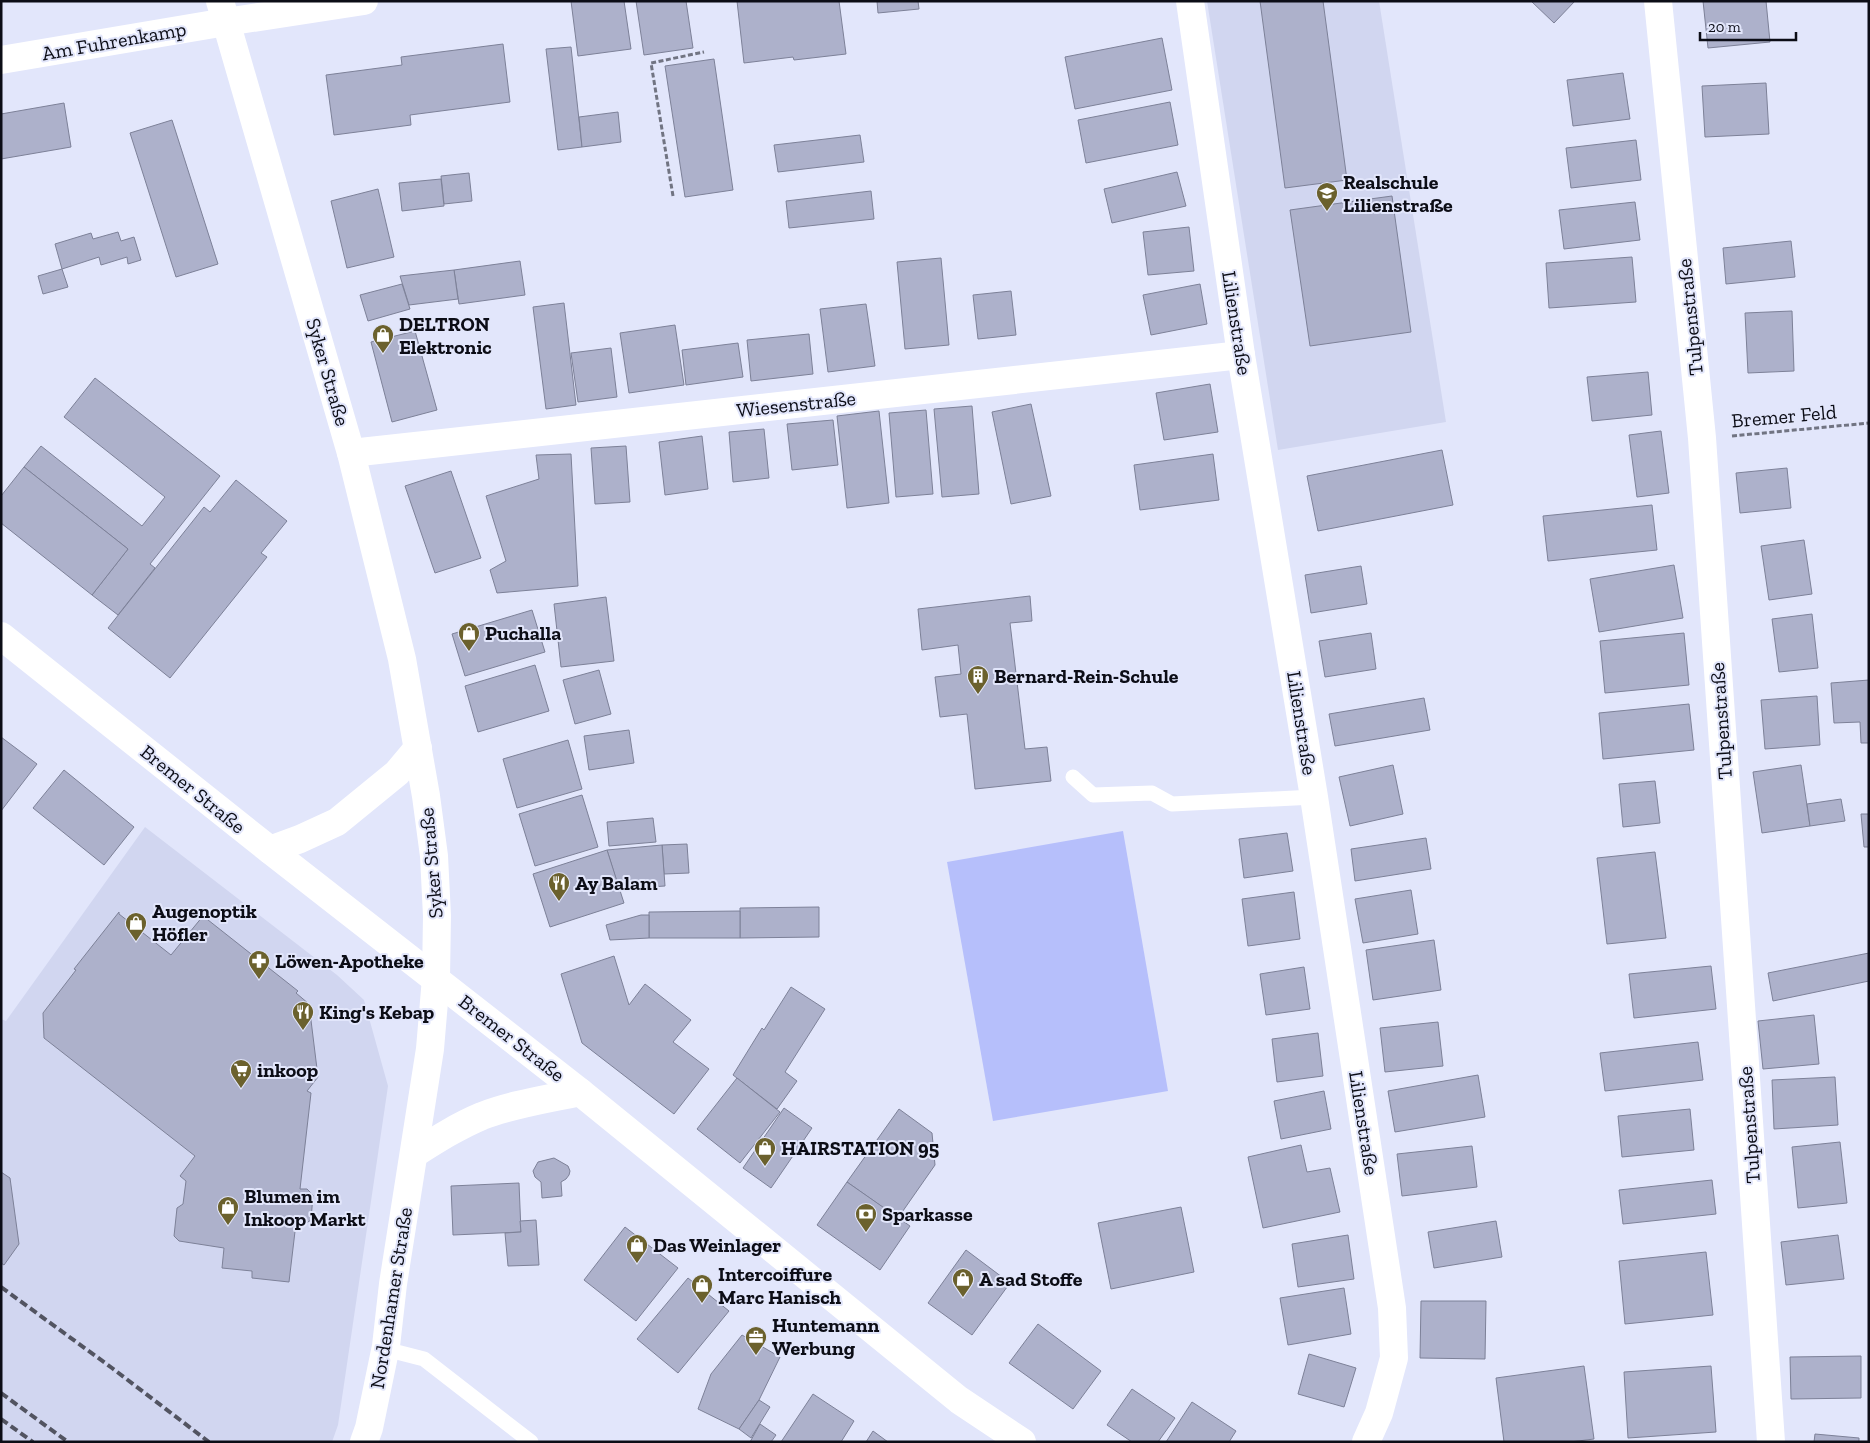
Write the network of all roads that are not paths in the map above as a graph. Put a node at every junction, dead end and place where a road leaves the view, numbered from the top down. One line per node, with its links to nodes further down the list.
1 (364, 1): 4 (street, Am Fuhrenkamp)
2 (1190, 1): 6 (street, Lilienstraße)
3 (1658, 1): 21 (street, Tulpenstraße)
4 (223, 12): 5 (street, Am Fuhrenkamp); 7 (street, Syker Straße)
5 (1, 60)
6 (1241, 355): 7 (street, Wiesenstraße); 11 (street, Lilienstraße)
7 (351, 453): 9 (street, Syker Straße)
8 (1, 636): 12 (street, Bremer Straße)
9 (418, 748): 12 (street); 13 (street, Syker Straße)
10 (1073, 777): 11 (lane)
11 (1314, 797): 20 (street, Lilienstraße)
12 (270, 850): 13 (street, Bremer Straße)
13 (436, 978): 14 (street, Bremer Straße); 15 (street, Nordenhamer Straße)
14 (580, 1092): 15 (street); 19 (street, Bremer Straße)
15 (414, 1154): 16 (street, Nordenhamer Straße)
16 (385, 1349): 17 (street, Nordenhamer Straße); 18 (lane)
17 (364, 1442)
18 (531, 1442)
19 (1022, 1442)
20 (1366, 1442)
21 (1771, 1442)

